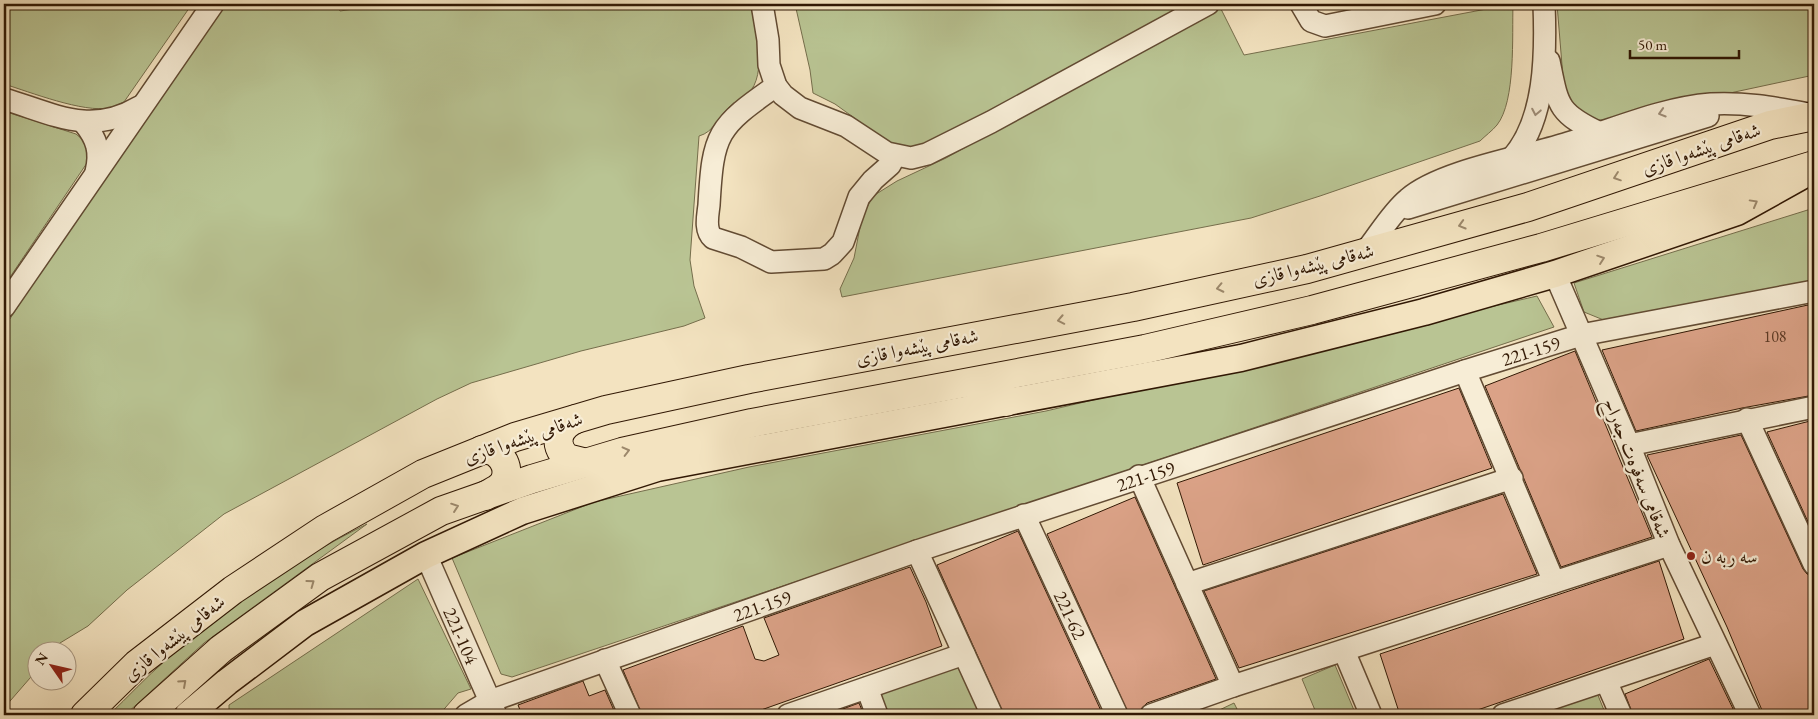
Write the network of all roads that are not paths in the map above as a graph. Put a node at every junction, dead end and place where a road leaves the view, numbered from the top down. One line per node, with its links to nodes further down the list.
1 (213, 4): 11 (street)
2 (762, 4): 8 (street)
3 (1208, 4): 15 (street)
4 (1301, 4): 5 (street)
5 (1435, 4)
6 (1544, 4): 7 (street)
7 (1545, 46): 14 (street); 16 (street, one-way to 16)
8 (776, 86): 15 (street); 15 (street)
9 (4, 99): 13 (street)
10 (1747, 104): 12 (street); 14 (street, one-way to 14); 20 (street)
11 (143, 105): 13 (street); 19 (street)
12 (1814, 115): 21 (highway, شەقامی پێشەوا قازی, one-way to 21)
13 (84, 122): 19 (street)
14 (1600, 133): 16 (street)
15 (895, 156)
16 (1511, 159): 20 (street)
17 (1814, 165): 27 (highway, شەقامی پێشەوا قازی)
18 (1814, 169): 22 (main road, one-way to 18)
19 (96, 172): 24 (street)
20 (1397, 212): 21 (street)
21 (1365, 252): 30 (highway, شەقامی پێشەوا قازی, one-way to 30)
22 (1555, 274): 25 (street, شەقامی سەفوەت جەراح); 28 (main road)
23 (1814, 292): 25 (street, 221-159)
24 (4, 307)
25 (1581, 335): 26 (street, 221-159); 32 (street, شەقامی سەفوەت جەراح)
26 (1465, 371): 35 (street, 221-159); 36 (street)
27 (967, 383): 28 (highway); 34 (highway, شەقامی پێشەوا قازی, one-way to 27)
28 (1006, 402): 41 (main road)
29 (1814, 407): 31 (street)
30 (576, 419): 33 (highway, شەقامی پێشەوا قازی); 34 (highway)
31 (1747, 419): 32 (street); 42 (street)
32 (1629, 445): 39 (street, شەقامی سەفوەت جەراح)
33 (482, 450): 37 (highway); 53 (highway, شەقامی پێشەوا قازی)
34 (587, 463): 37 (highway, شەقامی پێشەوا قازی)
35 (1139, 476): 38 (street, 221-159); 44 (street)
36 (1512, 478): 43 (street); 44 (street)
37 (483, 496): 54 (highway, شەقامی پێشەوا قازی, one-way to 37)
38 (1024, 515): 40 (street, 221-159); 61 (street, 221-62)
39 (1669, 545): 43 (street); 45 (street, شەقامی سەفوەت جەراح)
40 (917, 551): 47 (street); 48 (street, 221-159)
41 (426, 555): 52 (street, 221-104); 55 (main road)
42 (1814, 564)
43 (1554, 582): 46 (street)
44 (1187, 584): 50 (street)
45 (1715, 644): 49 (street); 66 (street, شەقامی سەفوەت جەراح)
46 (1344, 651): 50 (street); 63 (street)
47 (964, 654): 51 (street); 60 (street)
48 (605, 660): 52 (street, 221-159); 57 (street)
49 (1606, 681): 64 (street); 65 (street)
50 (1233, 686): 62 (street)
51 (867, 688): 58 (street); 59 (street)
52 (493, 708): 56 (street, 221-159)
53 (85, 715)
54 (147, 715)
55 (188, 715)
56 (466, 715)
57 (630, 715)
58 (788, 715)
59 (877, 715)
60 (992, 715)
61 (1117, 715)
62 (1151, 715)
63 (1371, 715)
64 (1503, 715)
65 (1621, 715)
66 (1750, 715)

